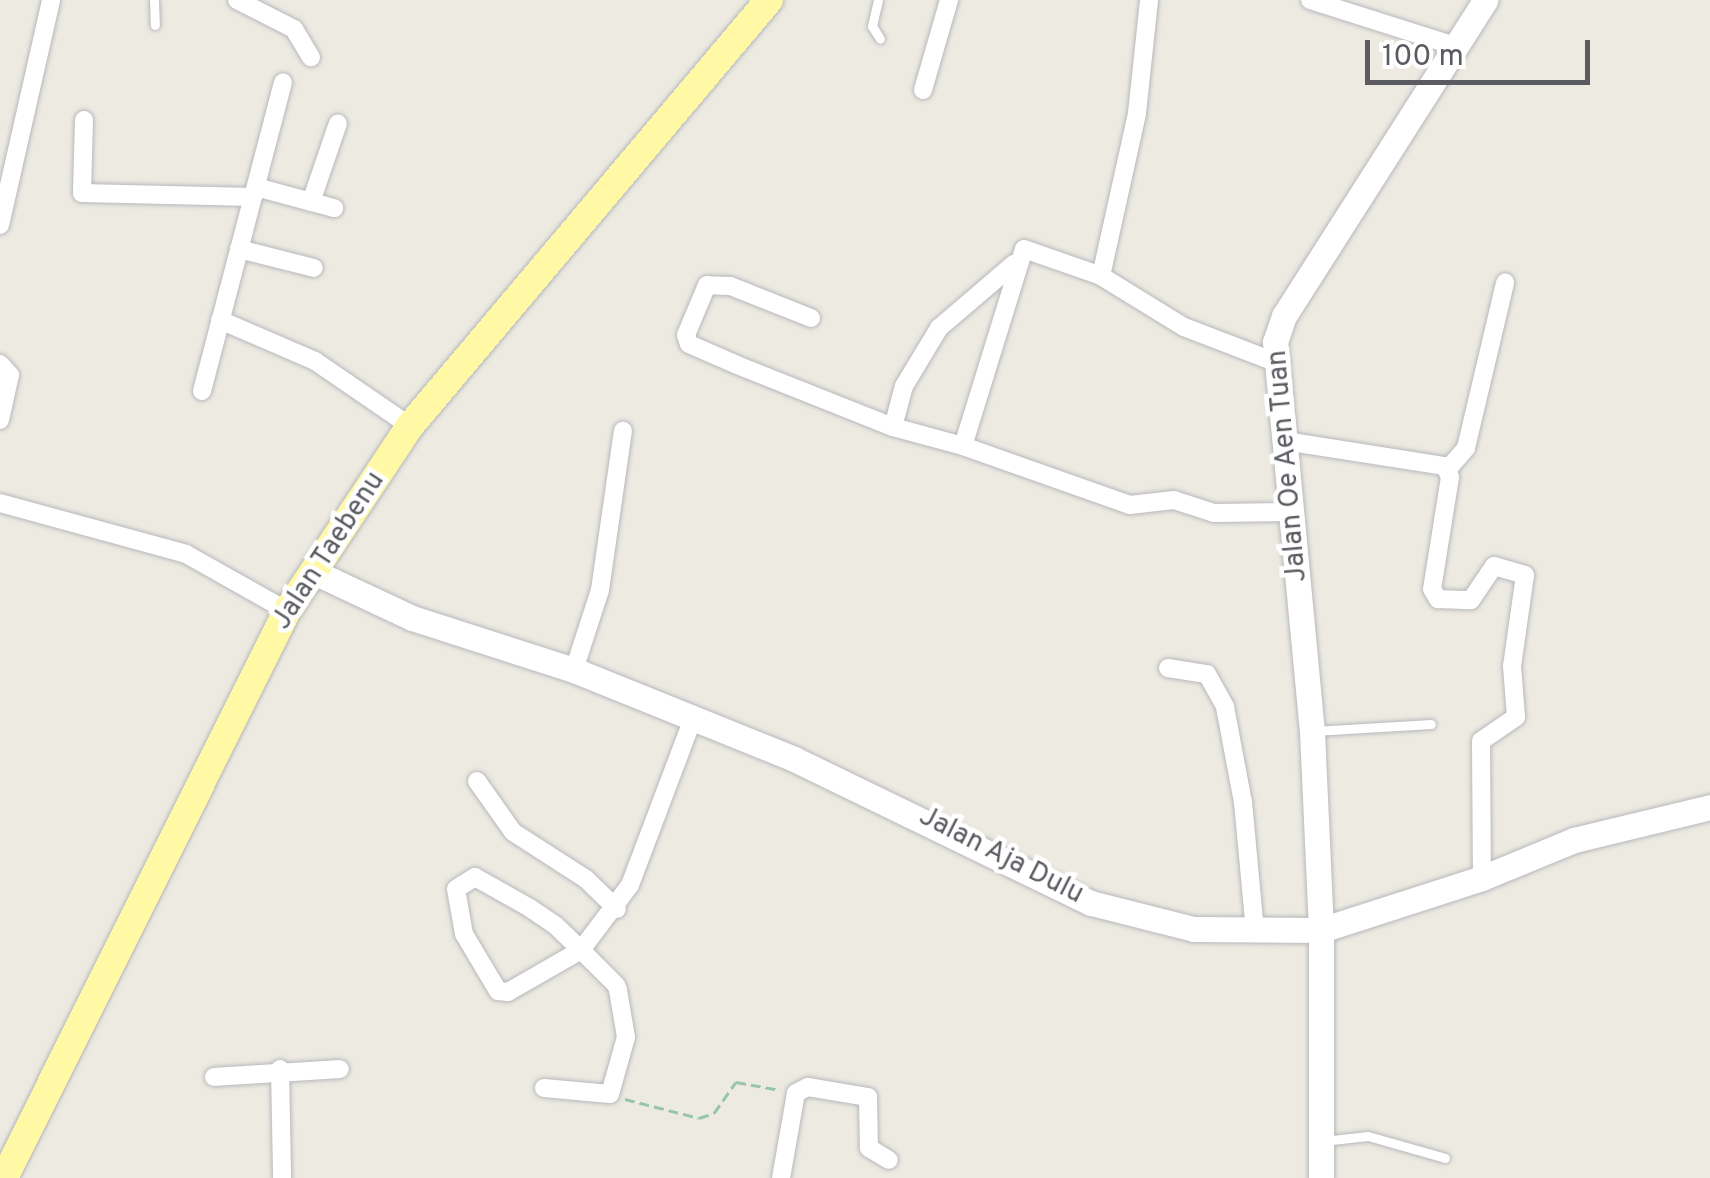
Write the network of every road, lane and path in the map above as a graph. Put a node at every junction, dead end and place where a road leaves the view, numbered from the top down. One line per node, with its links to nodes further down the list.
1 (51, 0): 21 (street)
2 (154, 0): 10 (lane)
3 (237, 0): 13 (street)
4 (769, 0): 33 (main road, Jalan Taebenu)
5 (878, 0): 11 (lane)
6 (949, 0): 15 (street)
7 (1149, 0): 25 (street)
8 (1310, 0): 12 (street)
9 (1484, 0): 12 (street, Jalan Oe Aen Tuan)
10 (155, 25)
11 (880, 39)
12 (1458, 47): 29 (street, Jalan Oe Aen Tuan)
13 (311, 57)
14 (283, 82): 18 (street)
15 (923, 90)
16 (84, 120): 18 (street)
17 (338, 123): 19 (street)
18 (254, 192): 19 (street); 22 (street)
19 (311, 202): 20 (street)
20 (334, 208)
21 (0, 225)
22 (239, 248): 24 (street); 28 (street)
23 (1014, 264): 25 (street); 34 (street); 37 (street)
24 (314, 268)
25 (1102, 276): 29 (street)
26 (1505, 284): 38 (street)
27 (812, 318): 34 (street)
28 (220, 320): 31 (street); 33 (street)
29 (1276, 362): 36 (street, Jalan Oe Aen Tuan)
30 (0, 364): 32 (street)
31 (202, 390)
32 (0, 420)
33 (410, 426): 41 (main road, Jalan Taebenu)
34 (893, 427): 37 (street)
35 (623, 430): 44 (street)
36 (1285, 441): 38 (street); 40 (street, Jalan Oe Aen Tuan)
37 (962, 446): 40 (street)
38 (1448, 470): 50 (street)
39 (0, 503): 42 (street)
40 (1289, 512): 47 (street, Jalan Oe Aen Tuan)
41 (314, 572): 42 (main road, Jalan Taebenu); 44 (street, Jalan Aja Dulu)
42 (287, 611): 64 (main road, Jalan Taebenu)
43 (1168, 668): 53 (street)
44 (574, 670): 45 (street, Jalan Aja Dulu)
45 (693, 718): 51 (street); 53 (street, Jalan Aja Dulu)
46 (1431, 724): 47 (lane)
47 (1312, 732): 52 (street, Jalan Oe Aen Tuan)
48 (478, 781): 51 (street)
49 (1710, 808): 50 (street, Jalan Aja Dulu)
50 (1482, 878): 52 (street, Jalan Aja Dulu)
51 (616, 909): 54 (street)
52 (1322, 930): 53 (street, Jalan Aja Dulu); 61 (street, Jalan Oe Aen Tuan)
53 (1255, 932)
54 (581, 950): 54 (street); 60 (street)
55 (340, 1069): 56 (street)
56 (280, 1070): 57 (street); 65 (street)
57 (214, 1077)
58 (544, 1088): 60 (street)
59 (796, 1093): 60 (path); 63 (street); 66 (street)
60 (610, 1094)
61 (1320, 1141): 62 (lane); 67 (street, Jalan Oe Aen Tuan)
62 (1445, 1158)
63 (889, 1160)
64 (4, 1178)
65 (282, 1178)
66 (781, 1178)
67 (1321, 1178)

